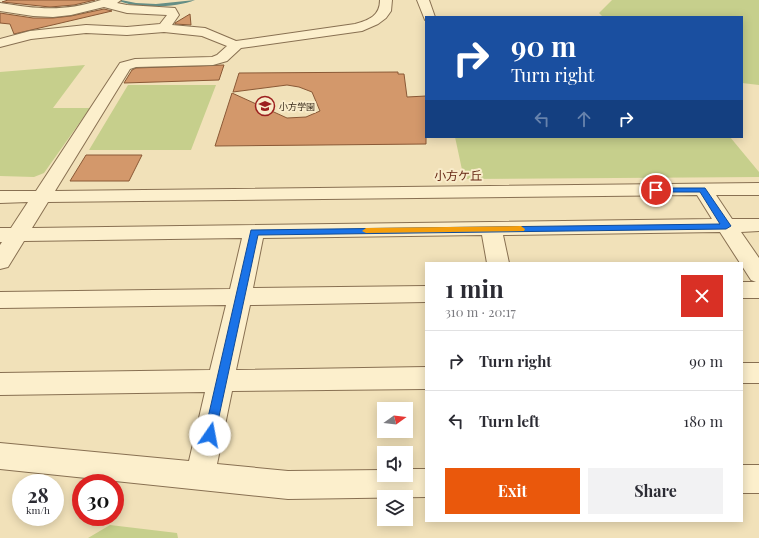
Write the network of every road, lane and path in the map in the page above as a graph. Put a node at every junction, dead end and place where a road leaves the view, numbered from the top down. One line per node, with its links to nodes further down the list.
1 (386, 0): 8 (street)
2 (423, 0): 5 (street)
3 (108, 2): 4 (street); 6 (street)
4 (0, 8)
5 (429, 16)
6 (164, 28): 7 (street); 8 (street)
7 (0, 43)
8 (234, 45): 11 (street)
9 (759, 189): 10 (street)
10 (702, 190): 11 (street); 14 (street)
11 (42, 196): 12 (street); 17 (street)
12 (0, 197)
13 (759, 225): 14 (street)
14 (726, 226): 15 (street); 20 (street)
15 (491, 229): 16 (street); 19 (street)
16 (254, 232): 17 (street); 24 (street)
17 (9, 234): 18 (street)
18 (0, 262)
19 (498, 262)
20 (759, 275)
21 (743, 290): 22 (street)
22 (759, 290)
23 (425, 294): 24 (street)
24 (240, 297): 25 (street); 29 (street)
25 (0, 300)
26 (743, 373): 27 (street)
27 (759, 373)
28 (425, 378): 29 (street)
29 (222, 381): 30 (street); 32 (street)
30 (0, 384)
31 (0, 456): 32 (street)
32 (200, 476): 35 (street)
33 (743, 479): 34 (street)
34 (759, 479)
35 (425, 483)

